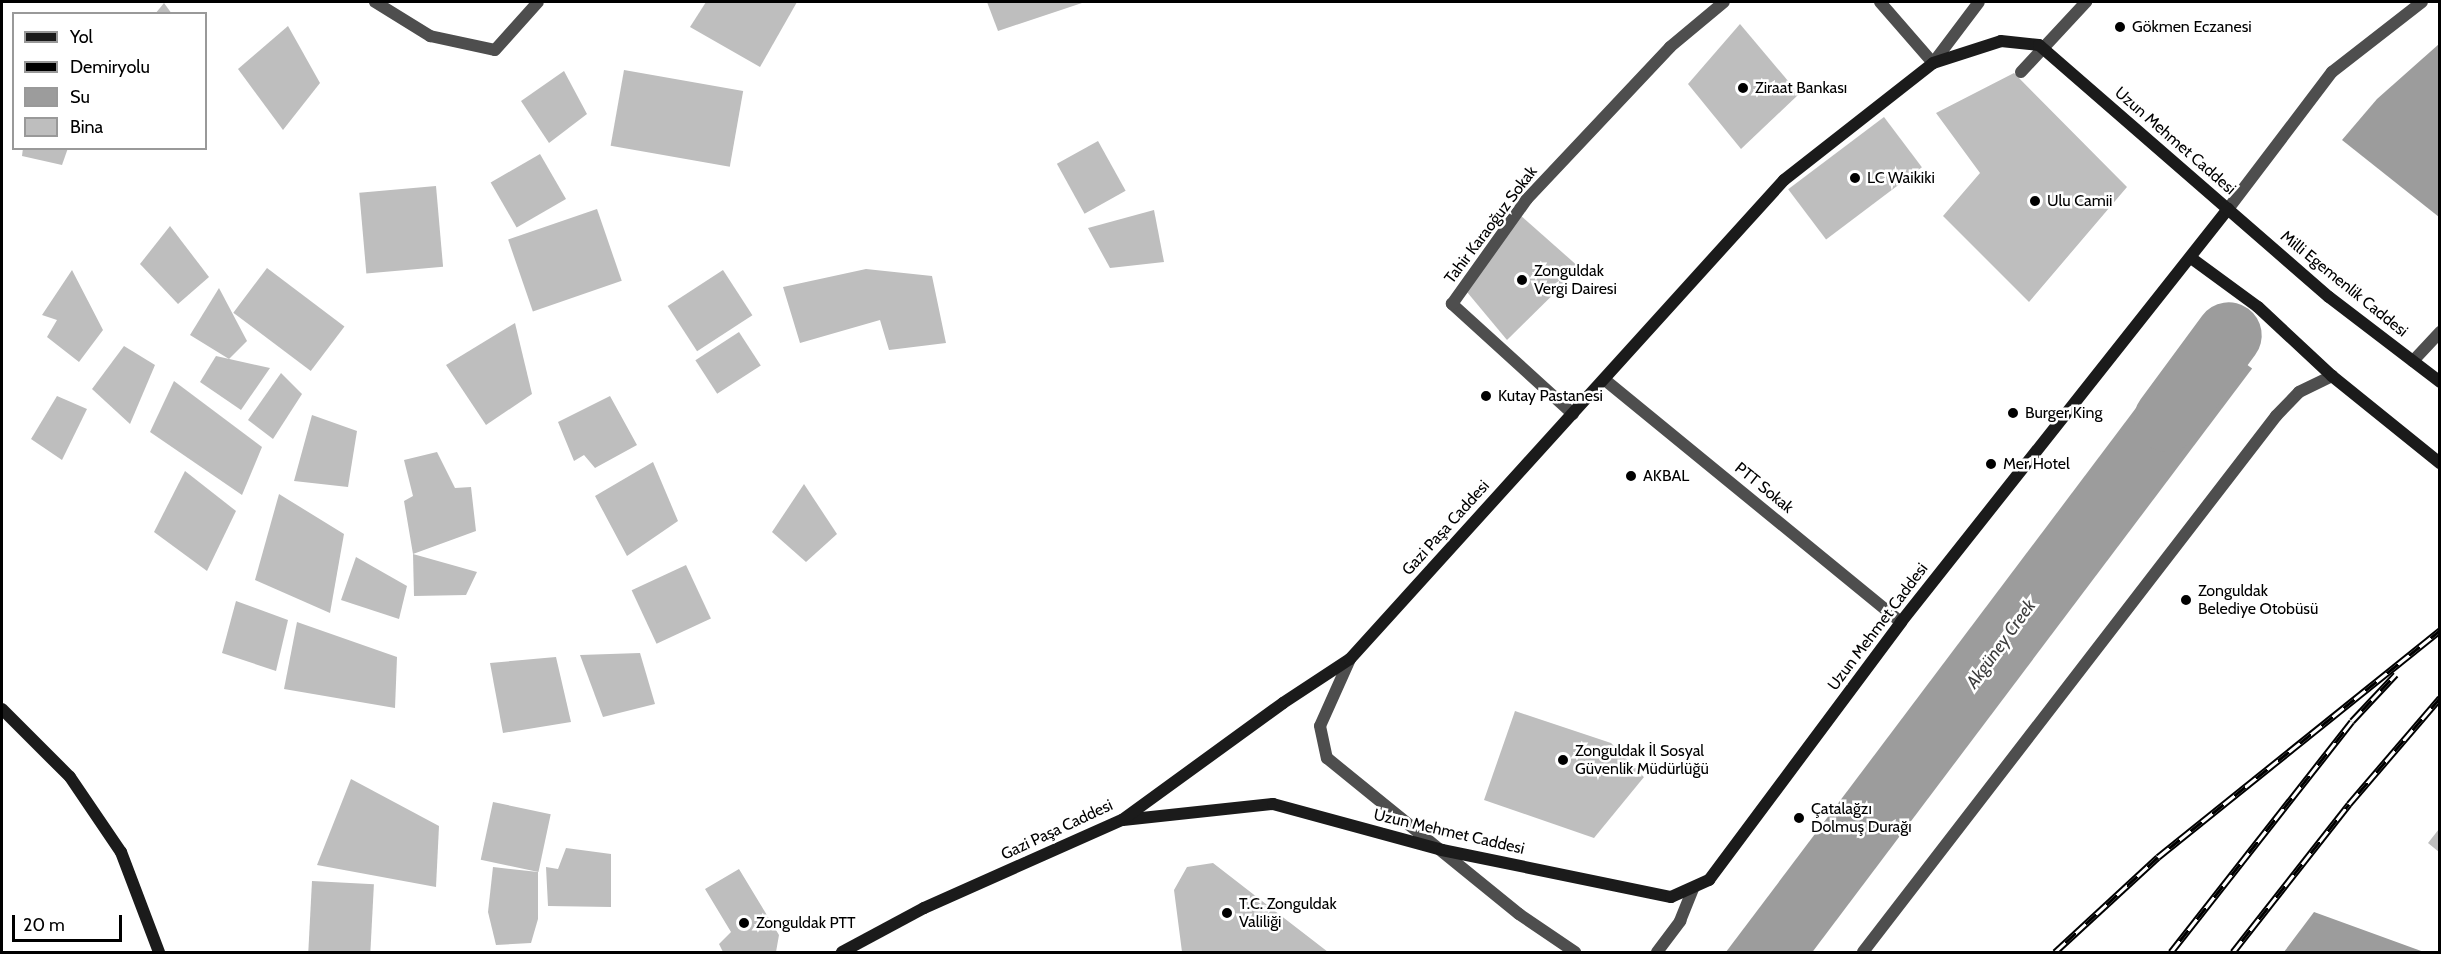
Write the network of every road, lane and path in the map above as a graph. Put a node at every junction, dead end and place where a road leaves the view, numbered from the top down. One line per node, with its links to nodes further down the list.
1 (375, 2): 2 (street)
2 (538, 2)
3 (1724, 2): 18 (street, Tahir Karaoğuz Sokak)
4 (1880, 2): 9 (street)
5 (1979, 2): 9 (street, Gazi Paşa Caddesi)
6 (2085, 2): 8 (street)
7 (2422, 2): 11 (street)
8 (2042, 48): 9 (main road); 10 (street); 11 (main road, Uzun Mehmet Caddesi)
9 (1933, 63): 16 (main road, Gazi Paşa Caddesi)
10 (2021, 72)
11 (2228, 209): 12 (main road, Uzun Mehmet Caddesi); 14 (main road, Milli Egemenlik Caddesi)
12 (2191, 258): 15 (main road); 20 (main road, Uzun Mehmet Caddesi)
13 (2439, 332): 14 (street)
14 (2413, 361): 17 (main road, Milli Egemenlik Caddesi)
15 (2332, 376): 19 (main road); 30 (street)
16 (1605, 380): 18 (main road, Gazi Paşa Caddesi); 20 (street, PTT Sokak)
17 (2439, 382)
18 (1573, 414): 21 (main road, Gazi Paşa Caddesi)
19 (2439, 463)
20 (1901, 621): 25 (main road, Uzun Mehmet Caddesi)
21 (1350, 660): 23 (main road, Gazi Paşa Caddesi); 24 (street)
22 (2, 709): 26 (main road)
23 (1122, 820): 24 (main road, Uzun Mehmet Caddesi); 27 (main road, Gazi Paşa Caddesi)
24 (1442, 850): 25 (main road, Uzun Mehmet Caddesi); 28 (street)
25 (1693, 888): 29 (street)
26 (159, 952)
27 (842, 952)
28 (1575, 952)
29 (1657, 952)
30 (1863, 952)

